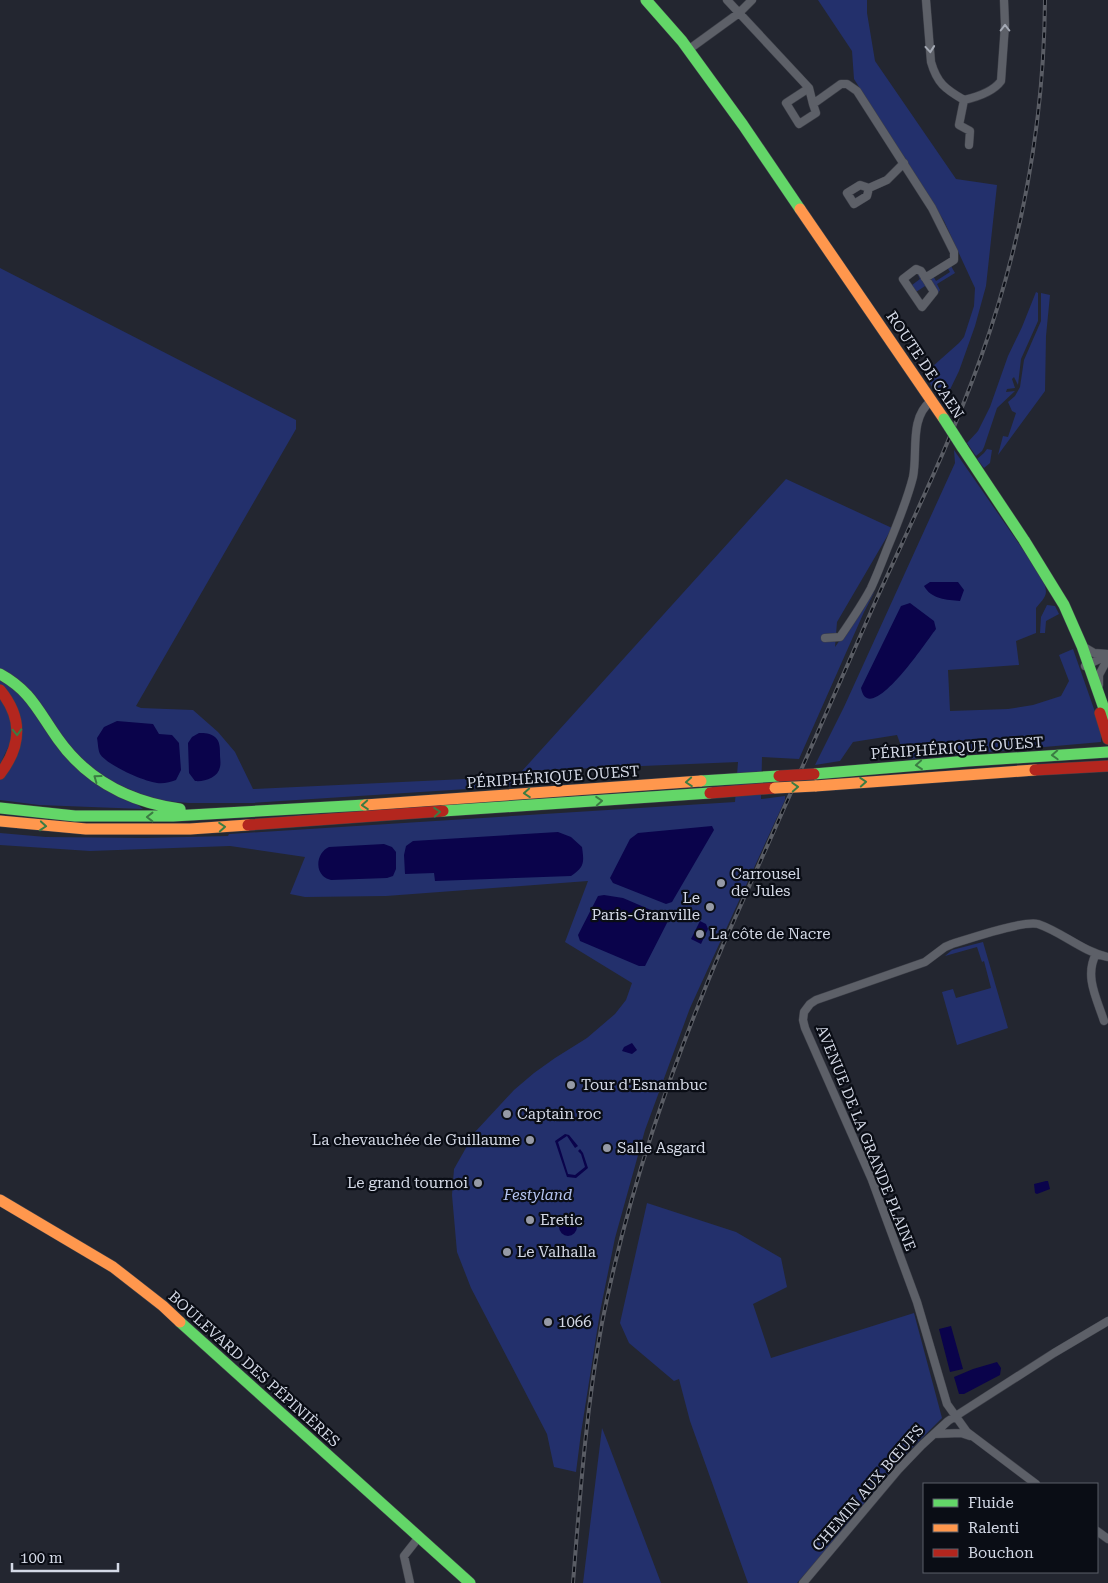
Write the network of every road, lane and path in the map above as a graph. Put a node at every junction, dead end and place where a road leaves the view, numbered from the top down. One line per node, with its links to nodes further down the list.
1 (646, 0): 8 (main road)
2 (658, 0): 8 (main road)
3 (727, 0): 7 (street)
4 (752, 0): 7 (street)
5 (926, 0): 10 (street, one-way to 10)
6 (1004, 0): 10 (street, one-way to 6)
7 (739, 13): 8 (street); 9 (street)
8 (691, 47): 16 (main road, ROUTE DE CAEN)
9 (809, 88): 11 (street); 11 (street)
10 (964, 100): 12 (street)
11 (813, 104): 13 (street)
12 (969, 145)
13 (904, 163): 14 (street); 15 (street)
14 (869, 188)
15 (925, 278): 15 (street)
16 (931, 401): 17 (main road, ROUTE DE CAEN, bridge); 18 (street)
17 (1057, 595): 19 (main road, ROUTE DE CAEN); 21 (main road, ROUTE DE CAEN)
18 (825, 638)
19 (1082, 646): 20 (street); 21 (main road, ROUTE DE CAEN)
20 (1108, 656): 21 (street); 24 (street, ROUTE DE CAEN)
21 (1086, 666): 24 (main road, ROUTE DE CAEN); 25 (main road, ROUTE DE CAEN)
22 (0, 674): 31 (main road, one-way to 22)
23 (0, 690): 28 (main road, one-way to 28)
24 (1103, 697): 25 (main road, ROUTE DE CAEN)
25 (1107, 729)
26 (1106, 752): 29 (main road, PÉRIPHÉRIQUE OUEST, one-way to 29)
27 (1108, 766): 29 (main road, PÉRIPHÉRIQUE OUEST, one-way to 27)
28 (0, 774)
29 (814, 780): 31 (main road, PÉRIPHÉRIQUE OUEST, one-way to 31, bridge); 32 (main road, PÉRIPHÉRIQUE OUEST, one-way to 29, bridge)
30 (0, 808): 31 (main road, PÉRIPHÉRIQUE OUEST, one-way to 30)
31 (279, 811)
32 (0, 821)
33 (1096, 954): 34 (street, AVENUE DE LA GRANDE PLAINE); 35 (street); 38 (street, AVENUE DE LA GRANDE PLAINE)
34 (1108, 957)
35 (1104, 1021)
36 (0, 1200): 42 (main road, BOULEVARD DES PÉPINIÈRES)
37 (1108, 1321): 38 (street, CHEMIN AUX BŒUFS)
38 (956, 1416): 39 (street, CHEMIN AUX BŒUFS); 40 (street, AVENUE DE LA GRANDE PLAINE)
39 (934, 1434): 40 (street); 45 (street, CHEMIN AUX BŒUFS)
40 (975, 1438): 41 (street, AVENUE DE LA GRANDE PLAINE)
41 (1035, 1483)
42 (419, 1537): 43 (street); 44 (main road, BOULEVARD DES PÉPINIÈRES)
43 (410, 1583)
44 (470, 1583)
45 (803, 1583)

